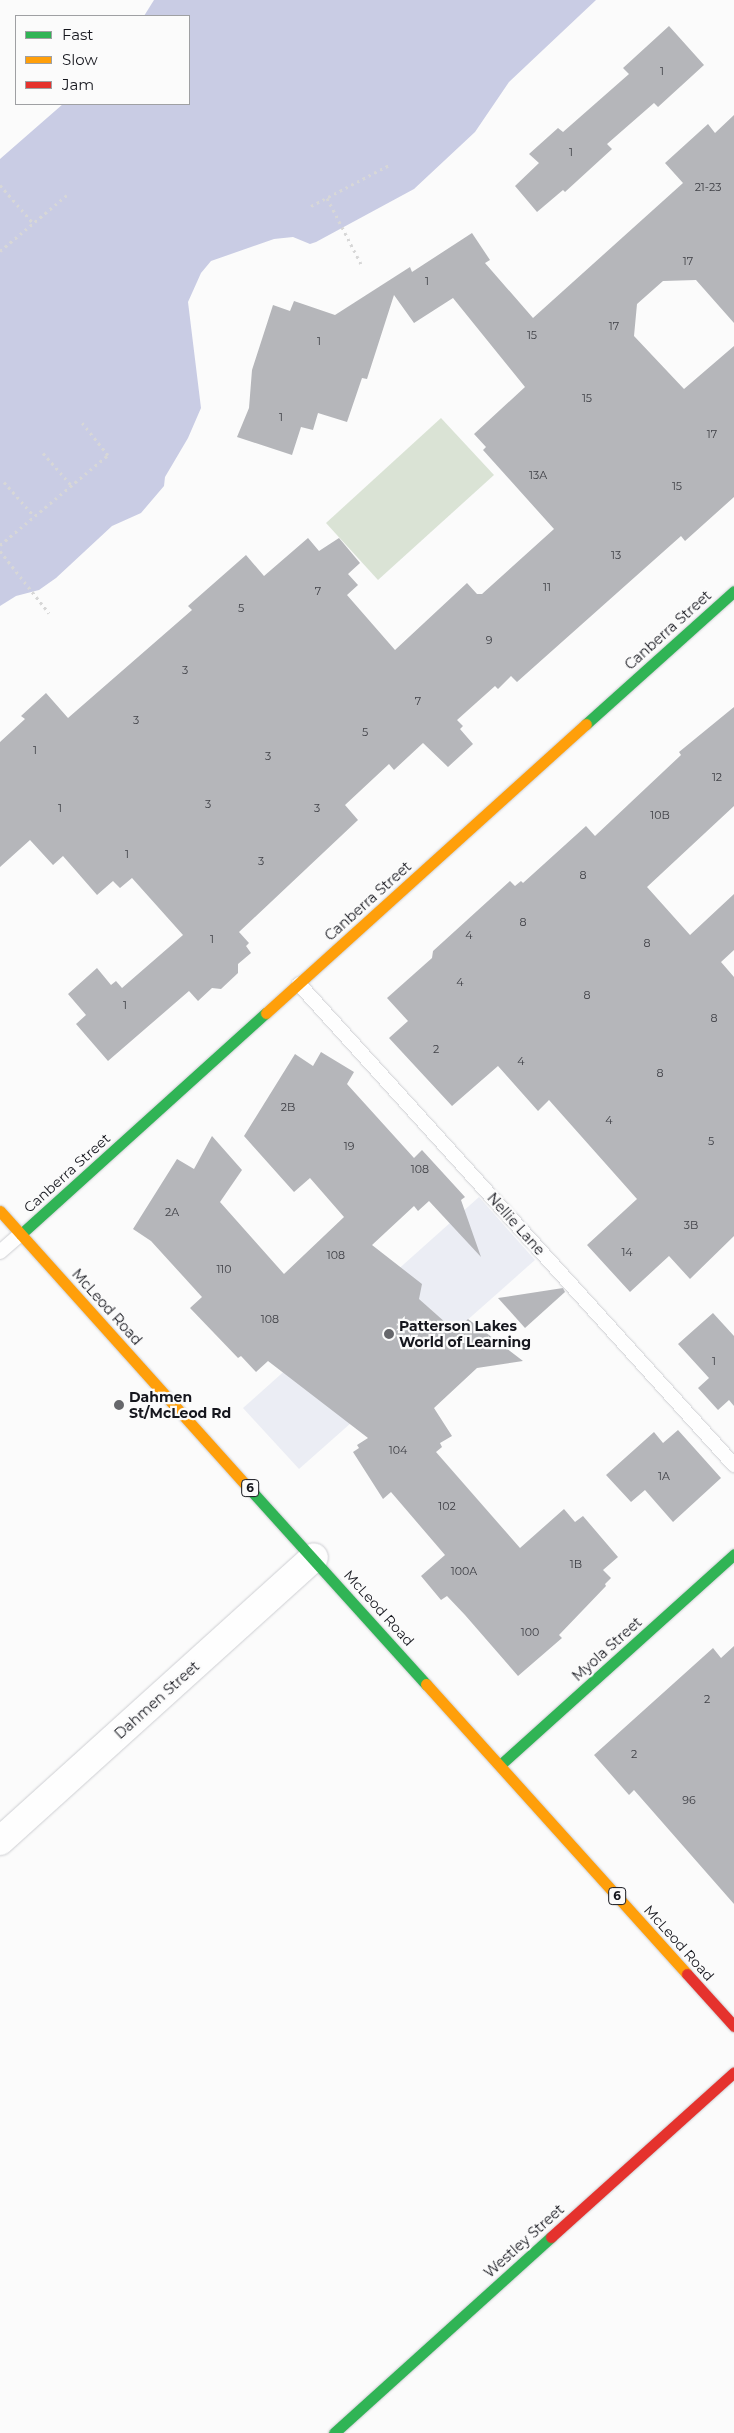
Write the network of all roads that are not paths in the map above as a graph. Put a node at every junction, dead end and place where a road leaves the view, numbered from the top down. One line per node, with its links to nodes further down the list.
1 (734, 591): 2 (street, Canberra Street)
2 (299, 984): 4 (street, Canberra Street); 6 (lane, Nellie Lane)
3 (0, 1211): 4 (street, McLeod Road / 6)
4 (21, 1234): 5 (lane); 8 (street, McLeod Road / 6)
5 (0, 1252)
6 (734, 1465)
7 (734, 1554): 9 (street, Myola Street)
8 (314, 1557): 9 (street, McLeod Road / 6); 10 (street, Dahmen Street)
9 (500, 1765): 11 (street, McLeod Road / 6)
10 (0, 1841)
11 (734, 2026)
12 (734, 2072): 13 (street, Westley Street)
13 (334, 2433)

